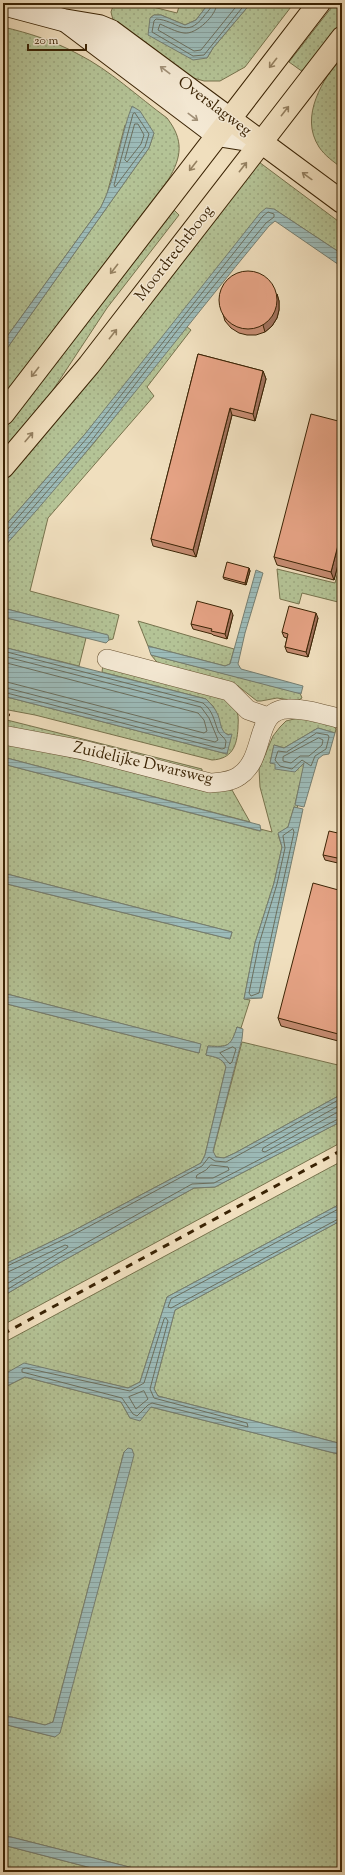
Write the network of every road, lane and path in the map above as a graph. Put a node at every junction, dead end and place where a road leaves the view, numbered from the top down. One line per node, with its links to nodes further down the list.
1 (320, 3): 4 (main road, one-way to 4)
2 (3, 4): 4 (street, Overslagweg)
3 (342, 38): 5 (main road, Moordrechtboog, one-way to 3)
4 (223, 127): 5 (main road, Overslagweg); 7 (main road, one-way to 7)
5 (262, 142): 6 (main road, Overslagweg, one-way to 5); 8 (main road, Moordrechtboog, one-way to 5)
6 (342, 202)
7 (3, 414)
8 (3, 467)
9 (107, 659): 12 (street)
10 (3, 714): 11 (path)
11 (17, 716)
12 (268, 717): 13 (street); 14 (street, Zuidelijke Dwarsweg)
13 (342, 720)
14 (3, 735)

